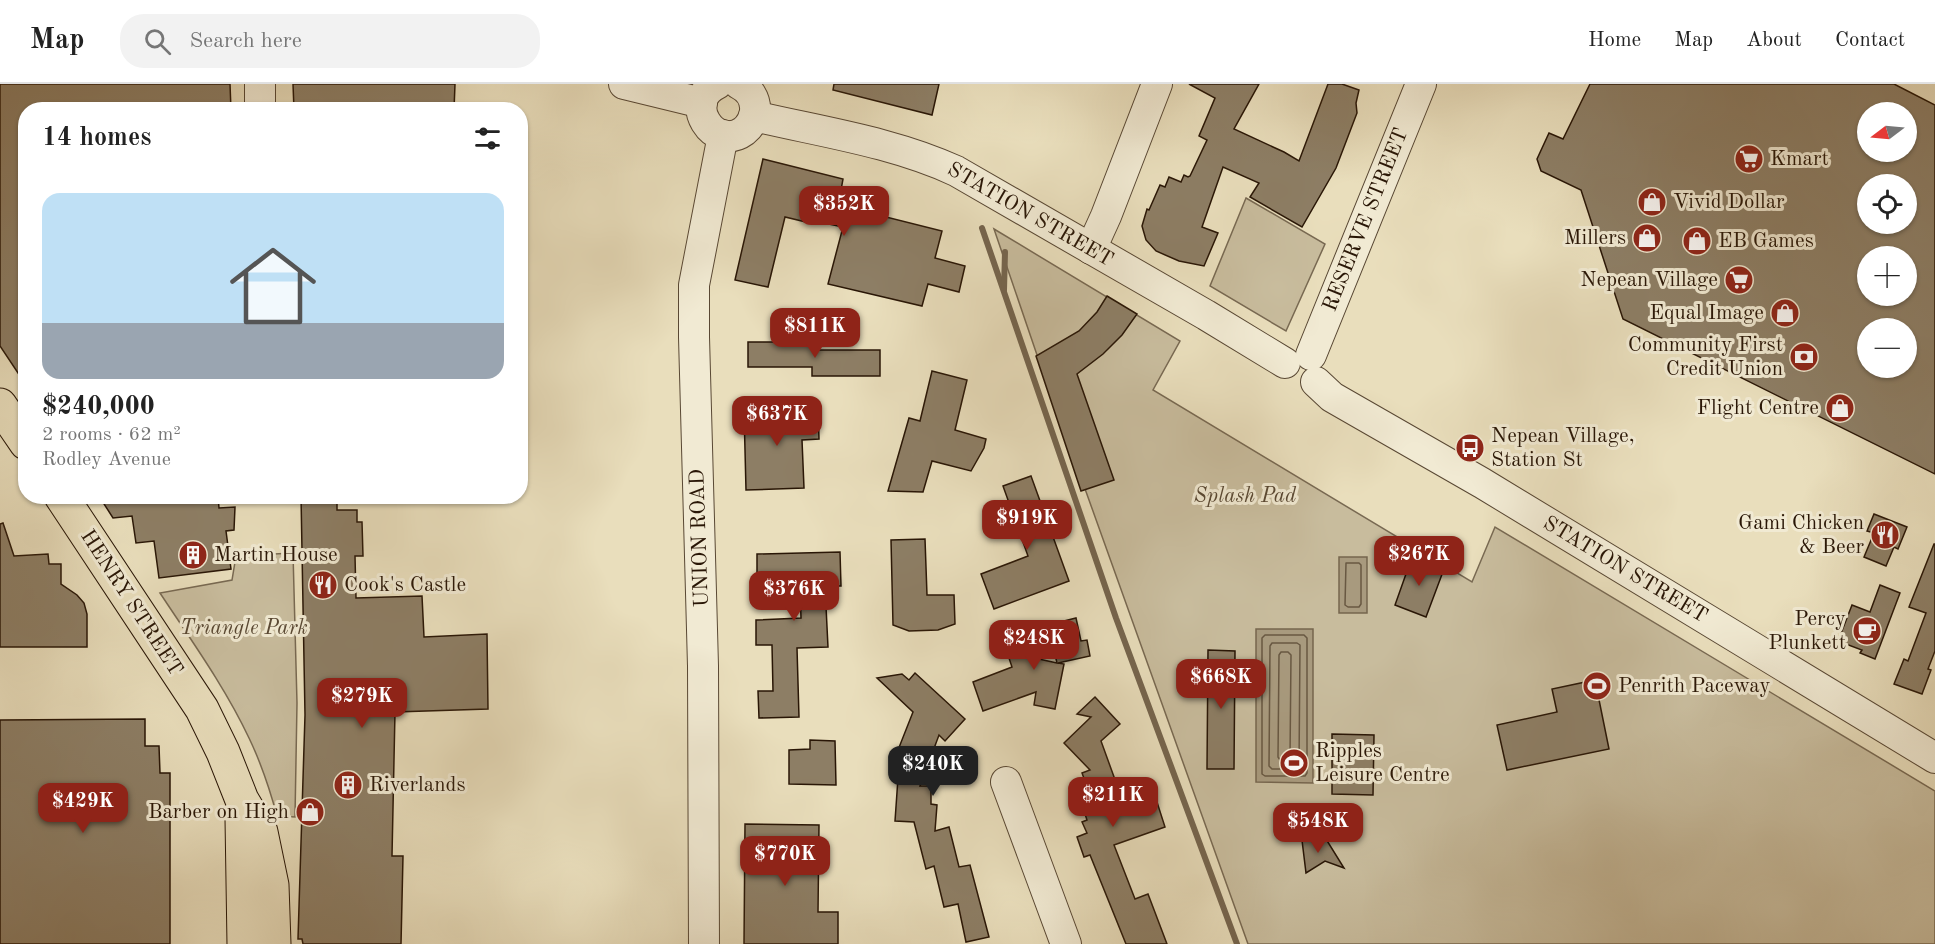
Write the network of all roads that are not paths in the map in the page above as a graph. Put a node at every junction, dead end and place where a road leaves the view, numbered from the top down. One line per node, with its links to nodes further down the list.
1 (260, 84): 6 (street)
2 (624, 84): 5 (street, STATION STREET)
3 (1157, 84): 7 (street)
4 (1420, 84): 8 (street, RESERVE STREET)
5 (730, 91): 7 (street, STATION STREET); 15 (street, UNION ROAD)
6 (260, 102)
7 (1091, 249): 8 (street, STATION STREET)
8 (1304, 367): 10 (street, STATION STREET)
9 (66, 504): 12 (main road, HENRY STREET)
10 (1935, 758)
11 (1006, 782): 16 (street)
12 (242, 800): 13 (main road); 14 (main road)
13 (244, 944)
14 (274, 944)
15 (704, 944)
16 (1066, 944)

